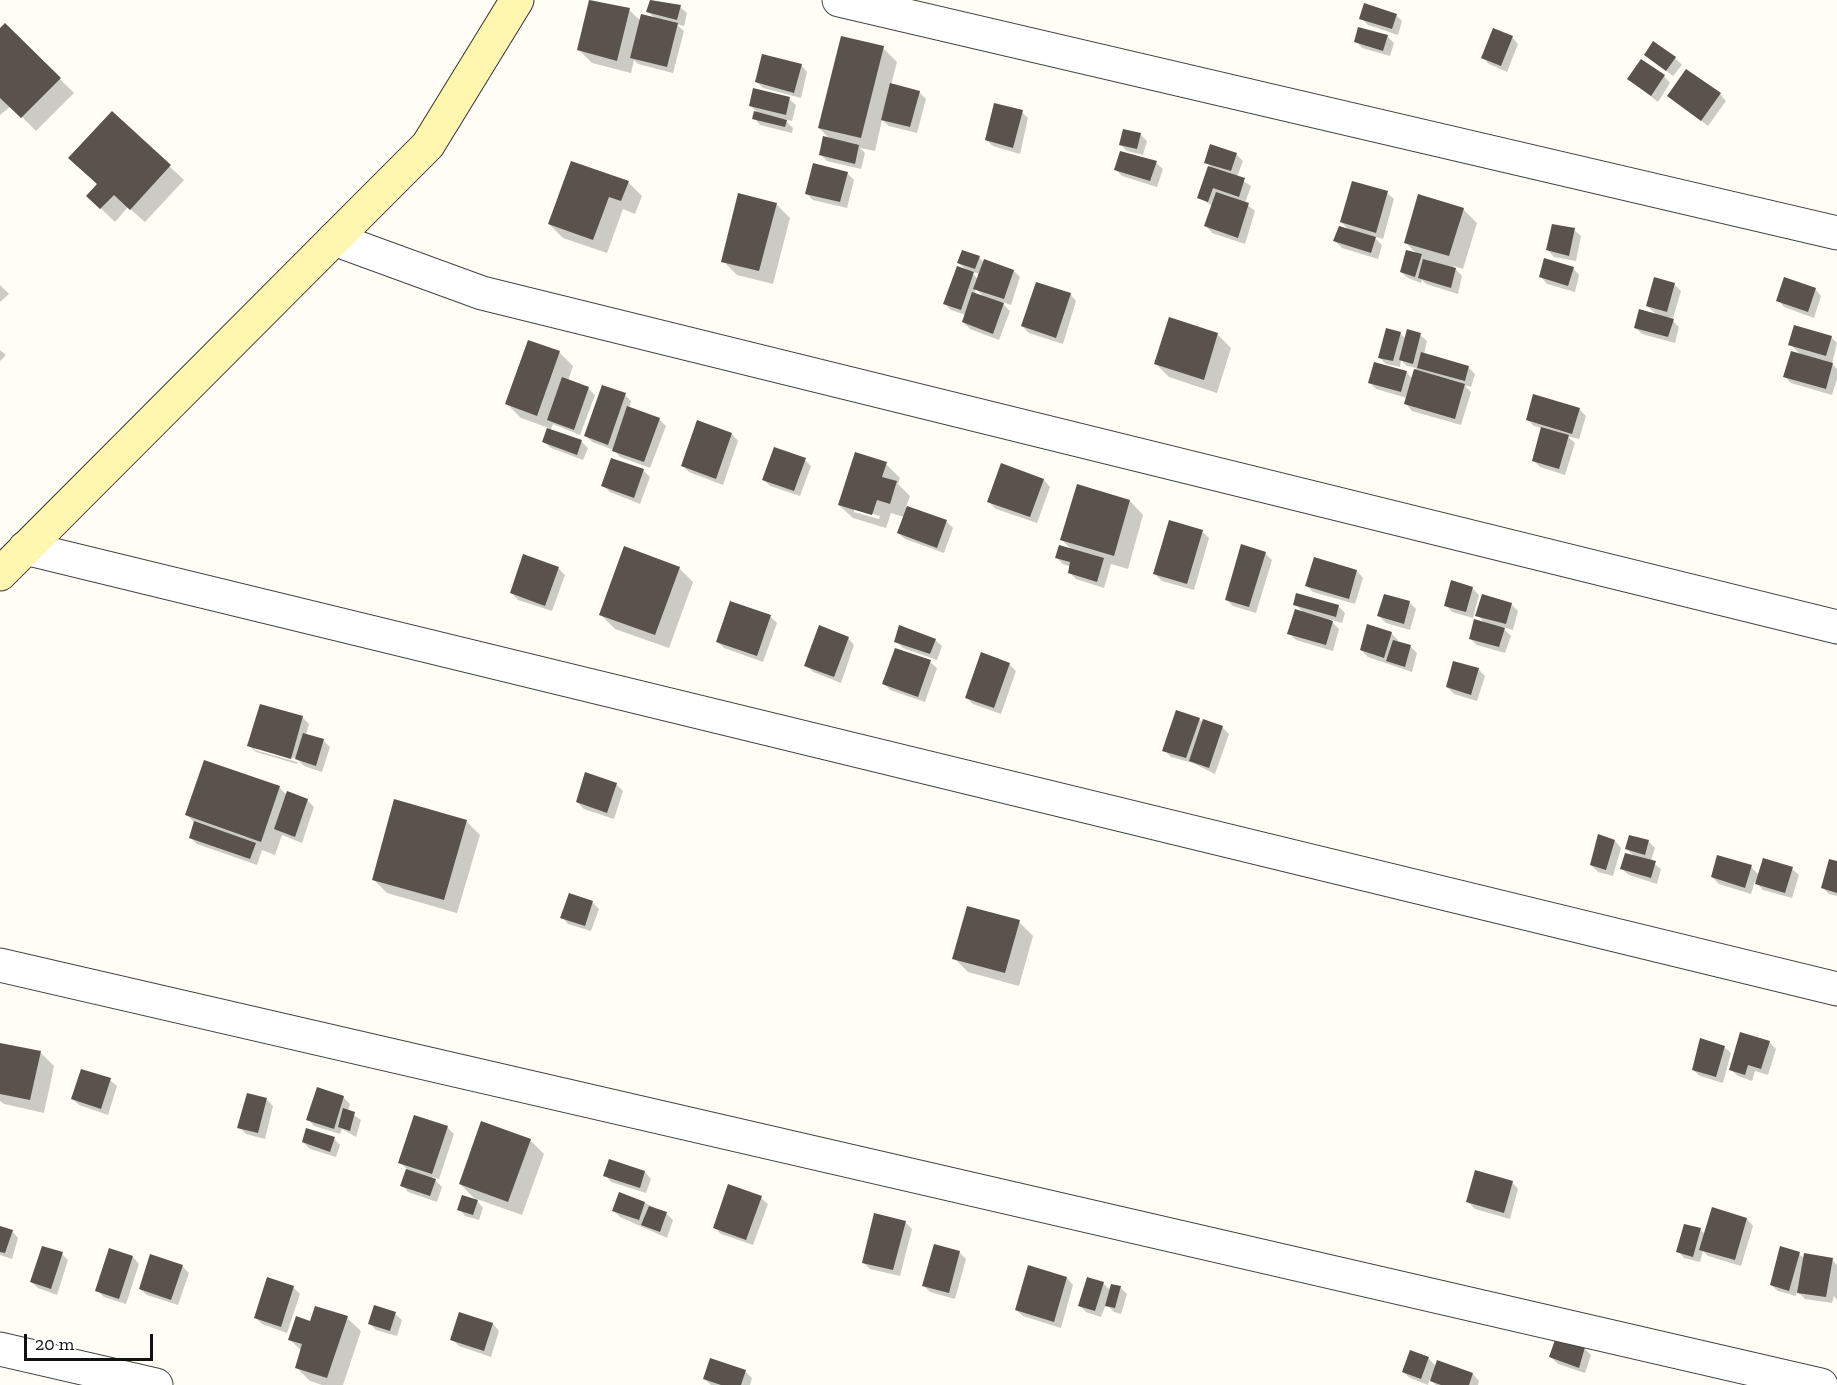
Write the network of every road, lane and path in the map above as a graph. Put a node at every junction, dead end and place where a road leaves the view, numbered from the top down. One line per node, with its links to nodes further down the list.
1 (517, 0): 4 (street)
2 (839, 0): 3 (street)
3 (1837, 233)
4 (334, 239): 5 (street); 7 (street)
5 (25, 548): 6 (street); 9 (street)
6 (0, 574)
7 (1837, 627)
8 (0, 965): 12 (street)
9 (1837, 989)
10 (0, 1349): 11 (street)
11 (156, 1385)
12 (1821, 1385)

